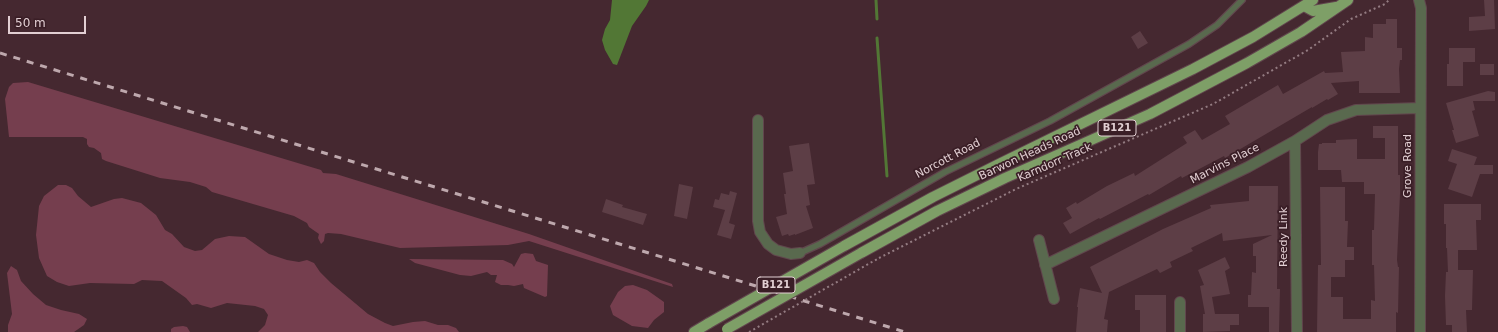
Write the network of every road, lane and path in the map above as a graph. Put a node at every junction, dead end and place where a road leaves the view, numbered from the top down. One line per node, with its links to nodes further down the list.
1 (1242, 0): 10 (lane, Norcott Road)
2 (1389, 0): 16 (path, Karndorr Track, bridge)
3 (1419, 0): 6 (street, Grove Road)
4 (1306, 2): 5 (main road); 15 (main road, Barwon Heads Road / B121, bridge)
5 (1345, 3): 14 (main road, Barwon Heads Road / B121, bridge)
6 (1420, 108): 8 (street, Marvins Place); 19 (street, Grove Road)
7 (758, 120): 10 (street, Norcott Road)
8 (1295, 141): 11 (street, Marvins Place); 18 (street, Reedy Link)
9 (1039, 240): 11 (street)
10 (800, 253)
11 (1046, 265): 12 (street)
12 (1054, 299)
13 (1180, 302): 17 (street)
14 (724, 330)
15 (694, 332)
16 (749, 332)
17 (1180, 332)
18 (1297, 332)
19 (1420, 332)

